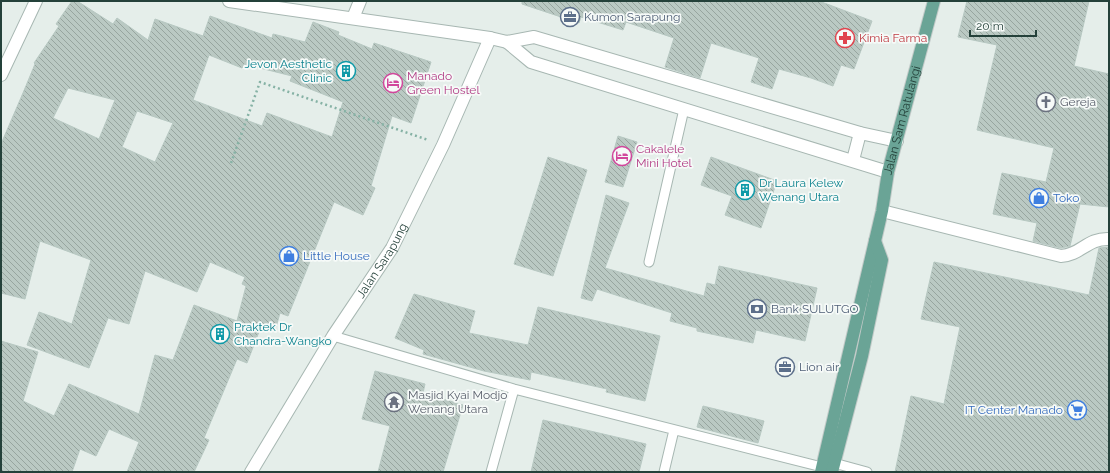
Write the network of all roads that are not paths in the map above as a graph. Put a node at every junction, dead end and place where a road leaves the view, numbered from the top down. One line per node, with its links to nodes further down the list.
1 (36, 1): 8 (street)
2 (229, 1): 5 (street)
3 (360, 1): 5 (street)
4 (934, 1): 12 (main road, Jalan Sam Ratulangi)
5 (353, 18): 6 (street)
6 (490, 38): 7 (street); 18 (street, Jalan Sarapung)
7 (507, 42): 10 (street); 11 (street)
8 (4, 60): 9 (street)
9 (1, 75)
10 (684, 109): 13 (street); 17 (lane)
11 (860, 133): 12 (street); 13 (street)
12 (897, 141): 14 (main road, Jalan Sam Ratulangi)
13 (853, 160): 14 (street)
14 (888, 172): 15 (main road, Jalan Sam Ratulangi)
15 (882, 211): 16 (street); 21 (main road, Jalan Sam Ratulangi)
16 (1109, 239)
17 (648, 262)
18 (333, 336): 19 (lane); 22 (street, Jalan Sarapung)
19 (514, 389): 20 (lane); 23 (lane)
20 (674, 430): 21 (lane); 24 (lane)
21 (829, 470): 25 (lane)
22 (251, 472)
23 (490, 472)
24 (664, 472)
25 (867, 472)

